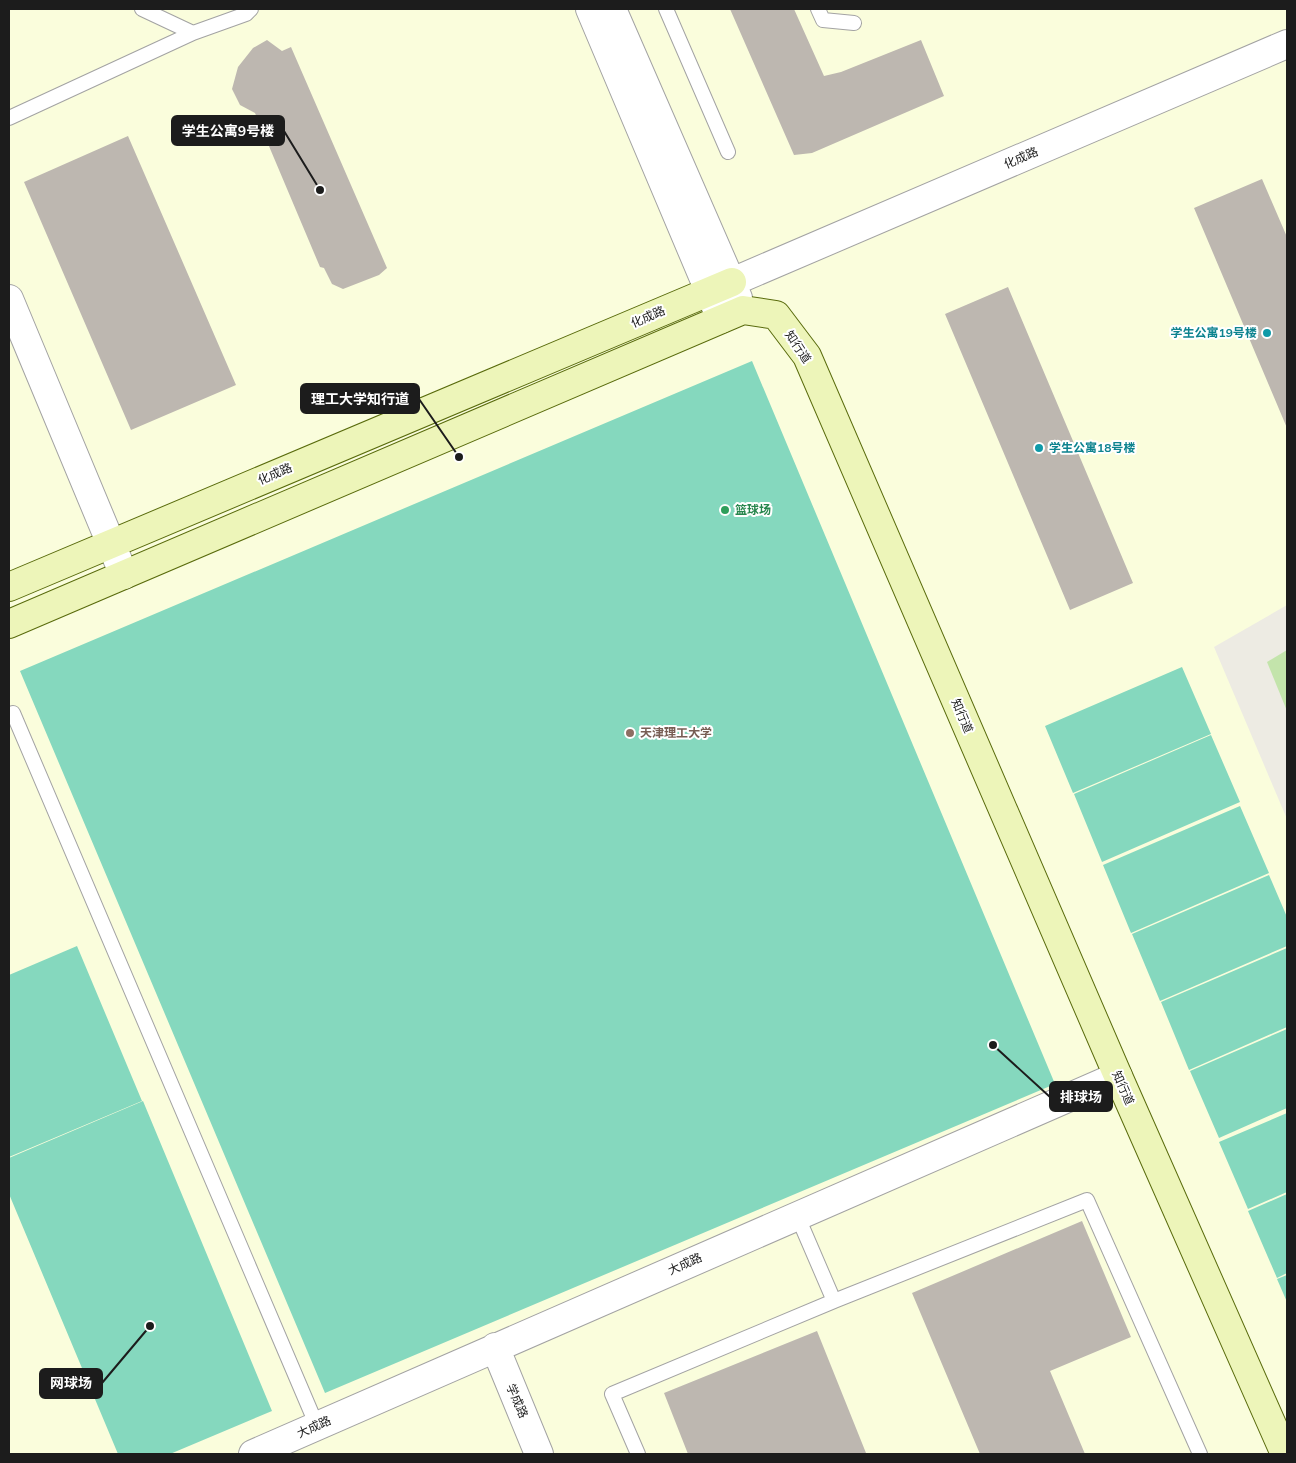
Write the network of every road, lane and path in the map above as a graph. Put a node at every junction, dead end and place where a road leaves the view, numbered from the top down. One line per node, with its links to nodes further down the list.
1 (142, 9): 8 (lane)
2 (251, 9): 8 (lane)
3 (590, 9): 12 (street)
4 (612, 9): 12 (street)
5 (666, 9): 11 (lane)
6 (818, 9): 7 (lane)
7 (854, 24)
8 (193, 33): 10 (lane)
9 (1287, 44): 14 (street, 化成路)
10 (9, 118)
11 (728, 152)
12 (707, 254): 14 (street); 15 (street)
13 (9, 299): 16 (street)
14 (723, 299): 15 (street, 化成路); 17 (street, 化成路); 21 (street, 知行道)
15 (668, 308): 16 (street, 化成路)
16 (111, 544): 17 (street); 18 (street, 化成路)
17 (124, 574): 19 (street, 化成路)
18 (9, 587)
19 (9, 624)
20 (9, 715): 25 (lane)
21 (1118, 1076): 22 (street, 大成路); 30 (street, 知行道)
22 (797, 1215): 23 (lane); 24 (street, 大成路)
23 (834, 1301): 28 (lane); 29 (lane)
24 (495, 1347): 25 (street, 大成路); 27 (street, 学成路)
25 (316, 1426): 26 (street, 大成路)
26 (253, 1454)
27 (540, 1454)
28 (638, 1454)
29 (1200, 1454)
30 (1285, 1454)

